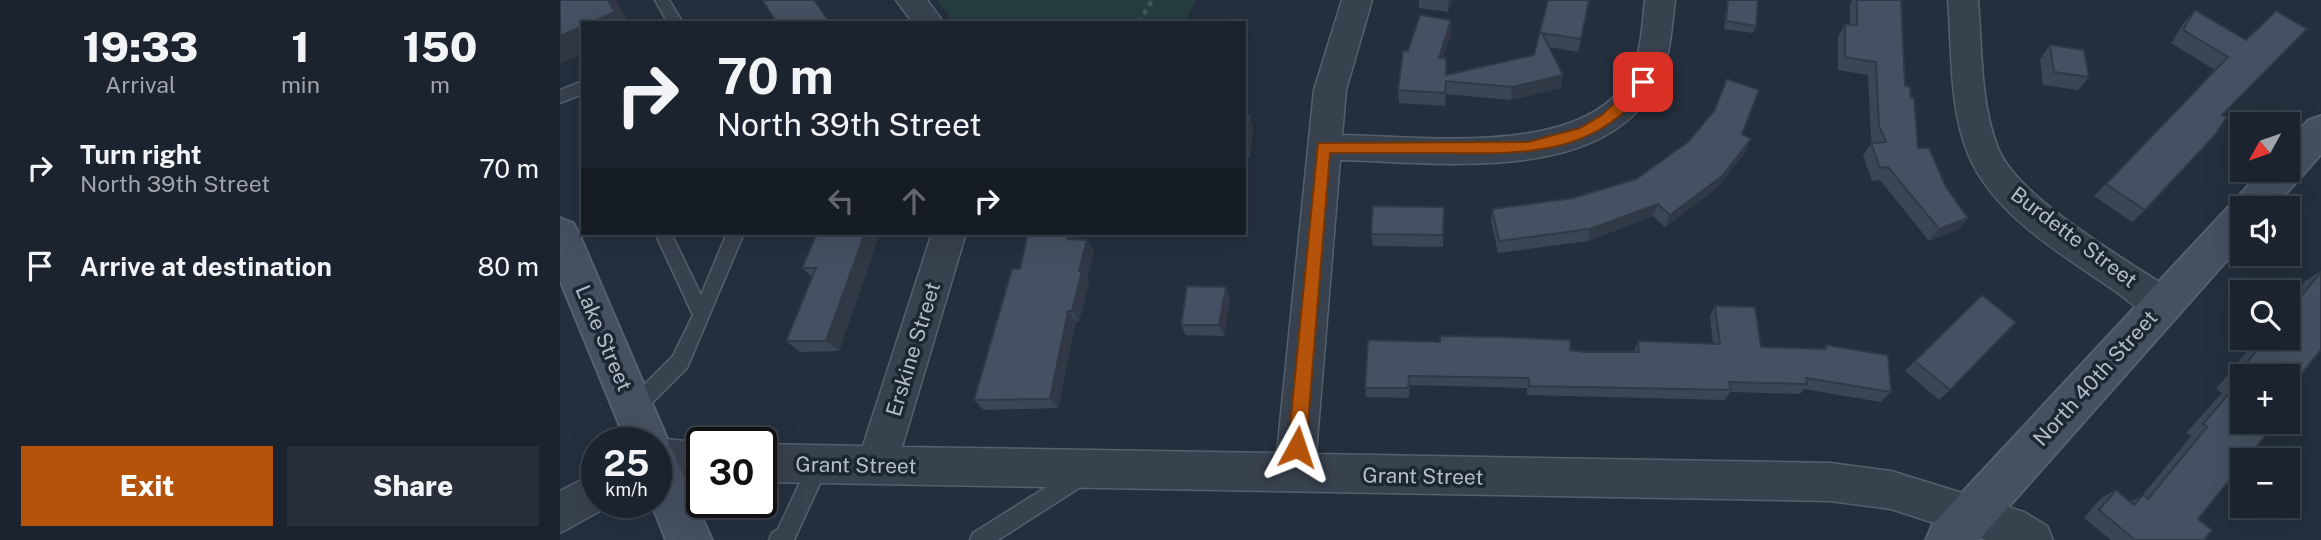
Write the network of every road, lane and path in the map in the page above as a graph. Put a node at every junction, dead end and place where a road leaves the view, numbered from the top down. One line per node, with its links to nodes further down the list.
1 (662, 0): 7 (lane)
2 (911, 0): 8 (street)
3 (1152, 0): 9 (path)
4 (1357, 0): 13 (street)
5 (1660, 0): 13 (street)
6 (1963, 0): 22 (street, Burdette Street)
7 (675, 21)
8 (927, 21)
9 (1140, 21)
10 (581, 88): 11 (lane)
11 (560, 96)
12 (2321, 130): 14 (street)
13 (1324, 147): 29 (street)
14 (2300, 153)
15 (2273, 182): 16 (street)
16 (2261, 196)
17 (2230, 230): 22 (street, North 40th Street)
18 (560, 234): 24 (street, Lake Street)
19 (664, 235): 23 (lane)
20 (734, 235): 23 (lane)
21 (948, 235): 27 (street, Erskine Street)
22 (2163, 304): 33 (street, North 40th Street)
23 (702, 314): 24 (lane)
24 (641, 426)
25 (777, 463): 26 (street, Grant Street)
26 (819, 464): 27 (street, Grant Street); 34 (lane)
27 (877, 465): 28 (street, Grant Street)
28 (1089, 470): 29 (street, Grant Street); 36 (lane)
29 (1295, 474): 33 (street, Grant Street)
30 (672, 499): 35 (street)
31 (581, 501): 32 (street)
32 (560, 513)
33 (1960, 528): 37 (street, Grant Street)
34 (784, 539)
35 (689, 540)
36 (980, 540)
37 (2033, 540)

